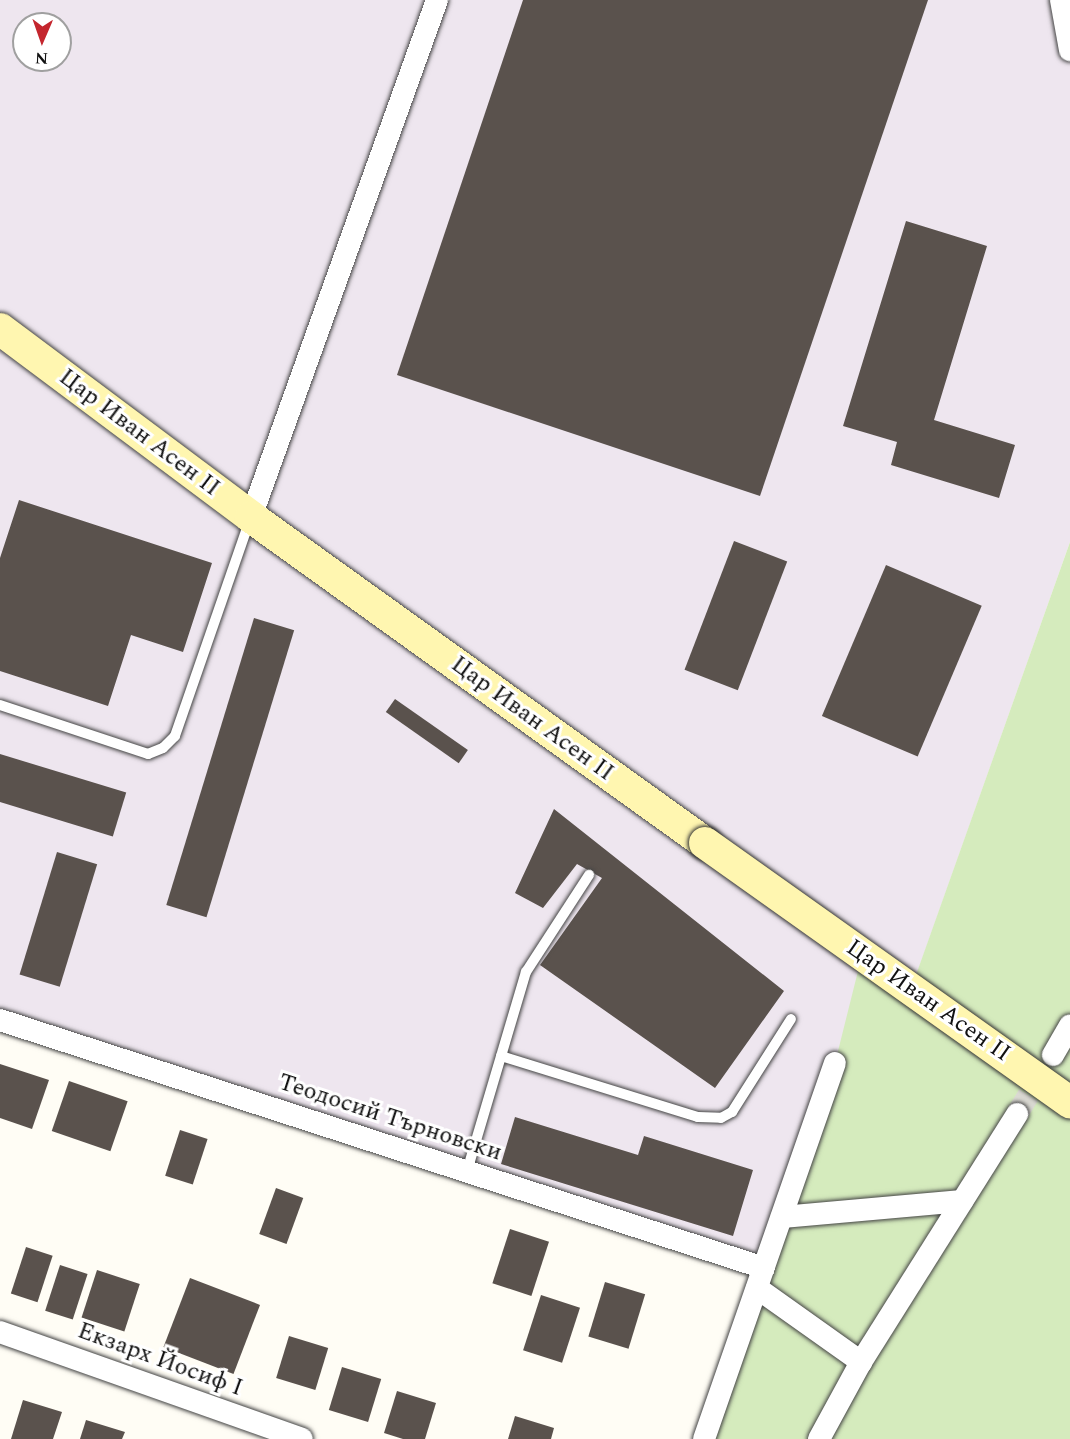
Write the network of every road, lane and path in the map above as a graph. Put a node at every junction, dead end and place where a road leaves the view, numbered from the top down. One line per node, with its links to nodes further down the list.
1 (437, 0): 5 (street)
2 (1061, 0): 3 (street)
3 (1070, 50)
4 (0, 328): 5 (main road, Цар Иван Асен II)
5 (251, 517): 6 (lane); 14 (main road, Цар Иван Асен II, bridge)
6 (0, 705)
7 (589, 875): 12 (lane)
8 (791, 1019): 12 (lane)
9 (0, 1020): 16 (street, Теодосий Търновски)
10 (1070, 1026): 11 (street)
11 (1053, 1055)
12 (501, 1056): 16 (lane)
13 (835, 1063): 18 (street)
14 (1070, 1102)
15 (1017, 1114): 17 (street)
16 (467, 1171): 19 (street, Теодосий Търновски)
17 (962, 1201): 18 (street); 21 (street)
18 (782, 1217): 19 (street)
19 (761, 1278): 21 (street, Теодосий Търновски); 23 (street)
20 (0, 1332): 22 (street, Екзарх Йосиф I)
21 (861, 1362): 24 (street)
22 (302, 1439)
23 (704, 1439)
24 (819, 1439)

